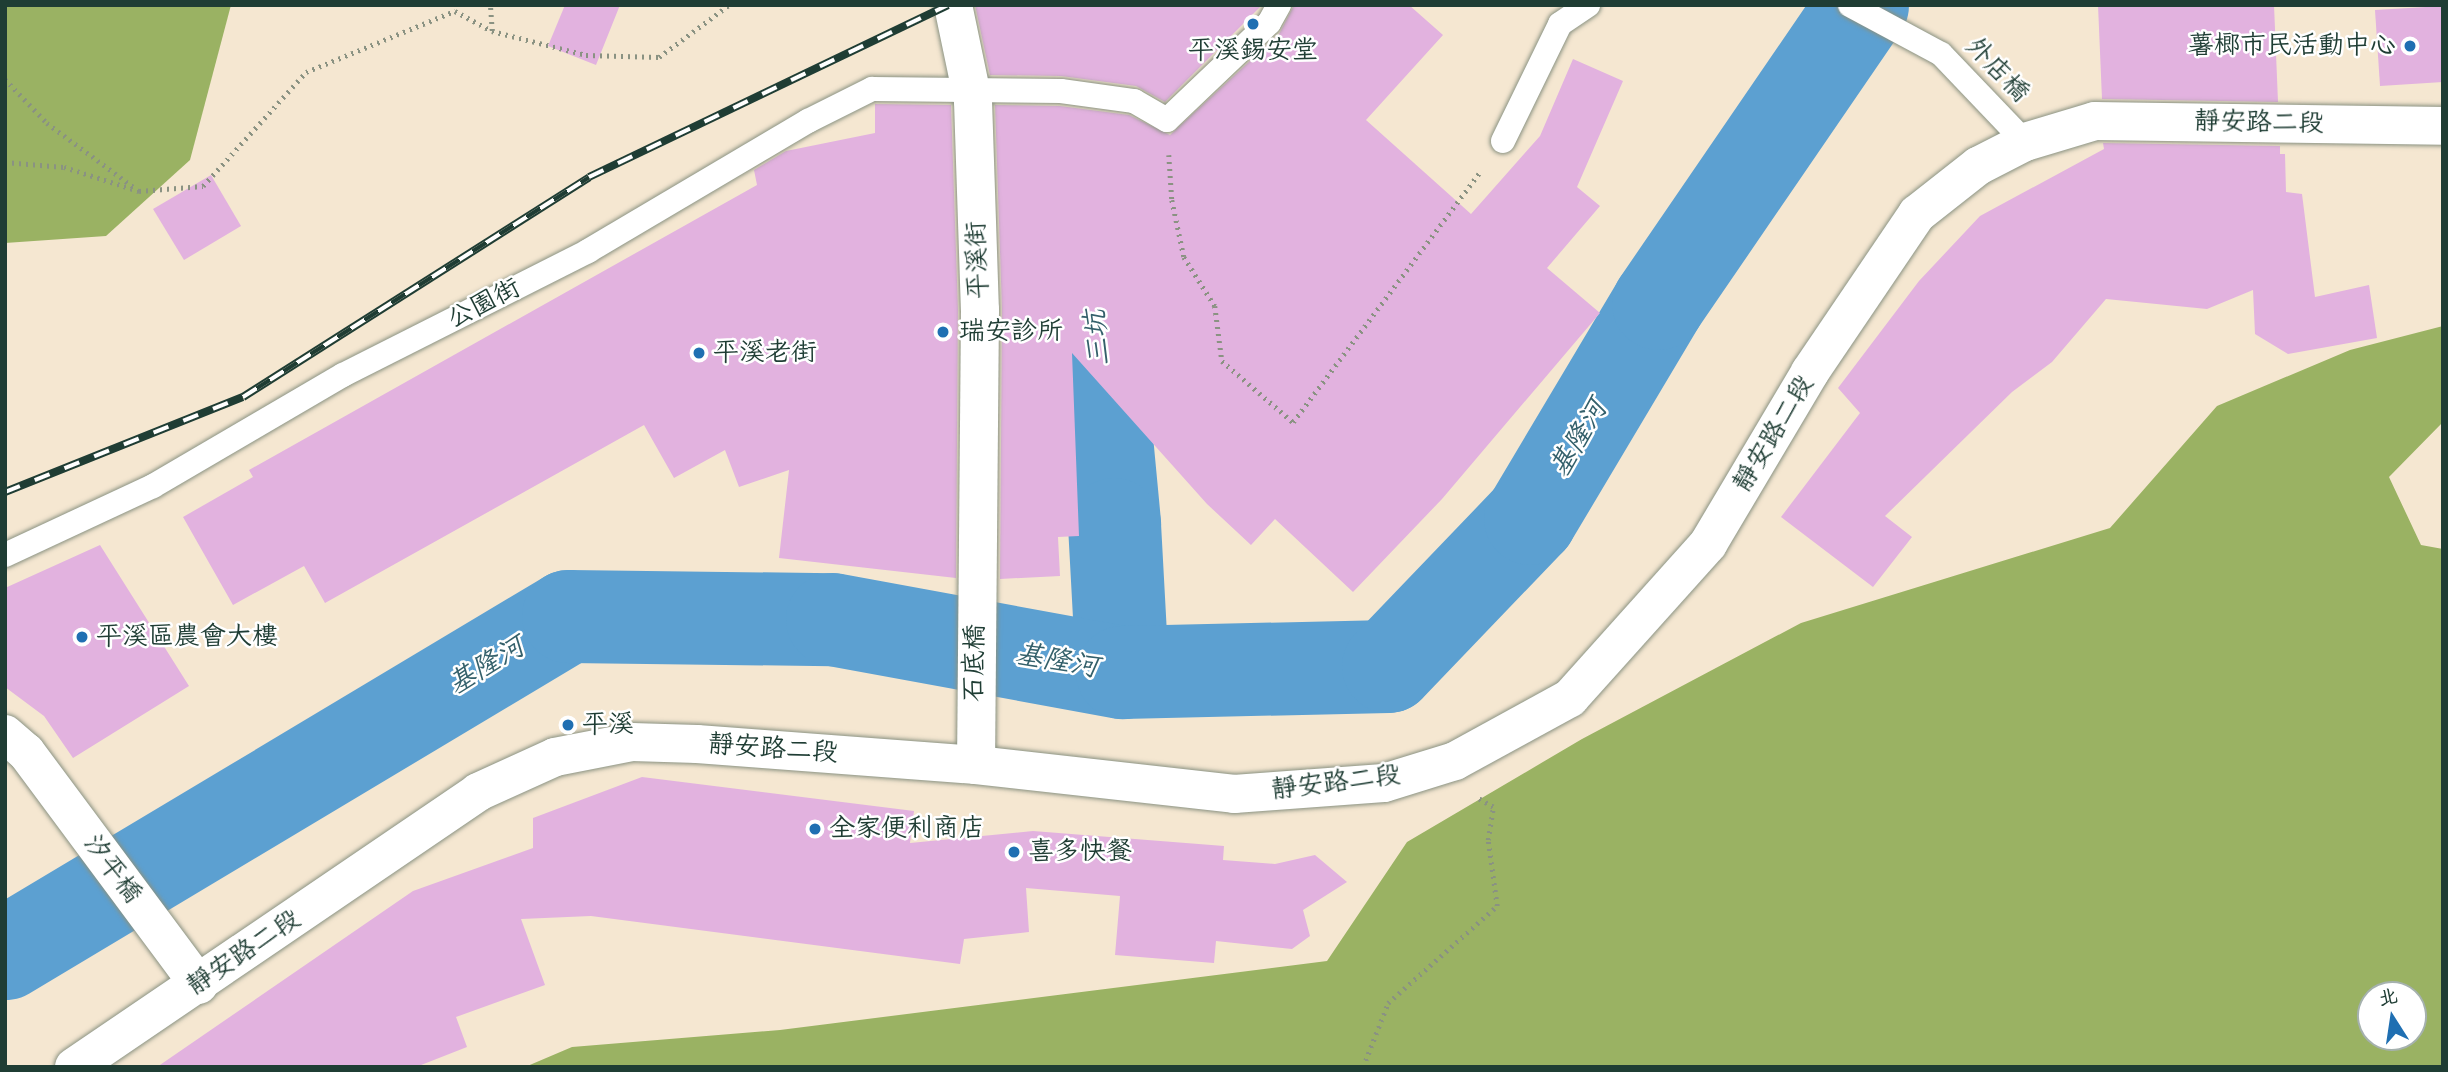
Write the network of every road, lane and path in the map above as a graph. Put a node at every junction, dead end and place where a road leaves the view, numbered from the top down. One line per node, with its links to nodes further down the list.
1 (490, 5): 7 (path)
2 (730, 5): 7 (path)
3 (953, 5): 9 (main road, 平溪街)
4 (1279, 5): 10 (lane)
5 (1588, 5): 12 (lane)
6 (1850, 5): 13 (lane, 外店橋)
7 (492, 31): 15 (path)
8 (5, 79): 15 (path)
9 (968, 91): 10 (lane, 公園街); 16 (lane, 公園街); 17 (main road, 平溪街)
10 (1167, 120): 12 (path)
11 (2443, 126): 13 (main road, 靜安路二段)
12 (1503, 141)
13 (2025, 142): 19 (main road, 靜安路二段)
14 (5, 162): 15 (path)
15 (139, 191)
16 (5, 555)
17 (977, 560): 20 (main road, 石底橋)
18 (16, 743): 21 (main road, 汐平橋)
19 (1455, 761): 20 (main road, 靜安路二段); 23 (path)
20 (976, 765): 21 (main road, 靜安路二段)
21 (199, 985): 22 (main road, 靜安路二段)
22 (74, 1067)
23 (1363, 1067)

